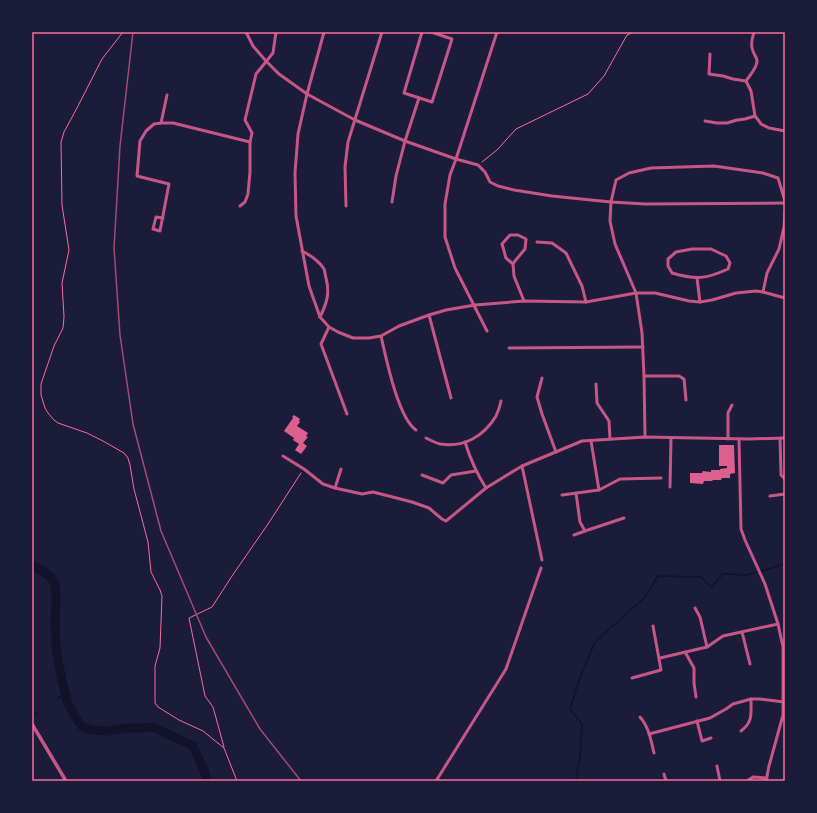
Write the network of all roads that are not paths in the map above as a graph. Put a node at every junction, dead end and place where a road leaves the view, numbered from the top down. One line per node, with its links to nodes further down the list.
1 (246, 32): 11 (street)
2 (276, 32): 11 (street)
3 (324, 32): 13 (street)
4 (382, 32): 17 (street)
5 (422, 32): 15 (street)
6 (431, 32): 9 (street)
7 (498, 32): 23 (street)
8 (754, 32): 12 (street)
9 (438, 33): 15 (street)
10 (710, 54): 12 (street)
11 (266, 61): 13 (street); 22 (street)
12 (746, 81): 16 (street)
13 (307, 94): 17 (street); 34 (street)
14 (167, 96): 19 (street)
15 (419, 98): 21 (street)
16 (755, 116): 18 (street); 20 (street)
17 (355, 120): 21 (street); 28 (street)
18 (705, 121)
19 (161, 123): 22 (street); 30 (street)
20 (785, 131)
21 (405, 141): 23 (street); 24 (street)
22 (250, 142): 27 (street)
23 (456, 159): 25 (street); 43 (street)
24 (392, 202)
25 (610, 202): 26 (street); 26 (street); 38 (street)
26 (785, 202)
27 (240, 206)
28 (346, 206)
29 (785, 213): 32 (street)
30 (163, 218): 30 (street)
31 (537, 242): 41 (street)
32 (779, 249): 33 (street); 37 (street)
33 (785, 249)
34 (302, 251): 45 (street); 45 (street)
35 (513, 264): 35 (street); 40 (street)
36 (698, 278): 36 (street); 42 (street)
37 (763, 292): 39 (street); 42 (street)
38 (636, 293): 41 (street); 42 (street); 50 (street)
39 (785, 298)
40 (524, 302): 41 (street); 43 (street)
41 (586, 302)
42 (700, 302)
43 (475, 305): 44 (street); 47 (street)
44 (429, 315): 48 (street); 54 (street)
45 (320, 317): 46 (street)
46 (329, 327): 48 (street); 58 (street)
47 (487, 331)
48 (380, 336): 59 (street)
49 (509, 348): 50 (street)
50 (643, 348): 51 (street)
51 (644, 376): 55 (street); 60 (street)
52 (542, 378): 70 (street)
53 (596, 384): 65 (street)
54 (451, 398)
55 (686, 400)
56 (501, 402): 69 (street)
57 (732, 405): 66 (street)
58 (347, 414)
59 (416, 430)
60 (645, 437): 62 (street); 65 (street)
61 (426, 438): 69 (street)
62 (671, 438): 66 (street); 78 (street)
63 (780, 438): 64 (street); 67 (street); 77 (street)
64 (785, 438)
65 (610, 439): 68 (street)
66 (728, 439): 67 (street)
67 (739, 439): 92 (street)
68 (591, 441): 70 (street); 81 (street)
69 (465, 442): 74 (street)
70 (556, 452): 72 (street)
71 (283, 456): 79 (street)
72 (522, 466): 80 (street); 89 (street)
73 (341, 469): 79 (street)
74 (476, 471): 75 (street); 80 (street)
75 (422, 475)
76 (661, 478): 81 (street)
77 (785, 479)
78 (670, 487)
79 (335, 488): 80 (street)
80 (486, 488)
81 (599, 490): 82 (street)
82 (576, 493): 84 (street); 87 (street)
83 (785, 494): 85 (street)
84 (562, 495)
85 (770, 496)
86 (624, 518): 87 (street)
87 (585, 531): 88 (street)
88 (574, 535)
89 (542, 560)
90 (541, 568): 116 (street)
91 (695, 608): 95 (street)
92 (778, 624): 94 (street); 96 (street)
93 (653, 626): 98 (street)
94 (742, 632): 95 (street); 99 (street)
95 (707, 647): 97 (street)
96 (784, 647): 103 (street)
97 (685, 652): 98 (street); 101 (street)
98 (660, 658): 100 (street)
99 (750, 664)
100 (632, 678)
101 (696, 697)
102 (752, 699): 103 (street); 106 (street); 108 (street)
103 (784, 702): 104 (street)
104 (784, 715): 114 (street)
105 (640, 717): 109 (street)
106 (697, 721): 109 (street); 110 (street)
107 (32, 724): 115 (street)
108 (740, 731)
109 (649, 734): 111 (street)
110 (711, 738)
111 (654, 753)
112 (717, 766): 118 (street)
113 (664, 774): 117 (street)
114 (766, 780): 119 (street)
115 (66, 781)
116 (436, 781)
117 (666, 781)
118 (720, 781)
119 (747, 781)

